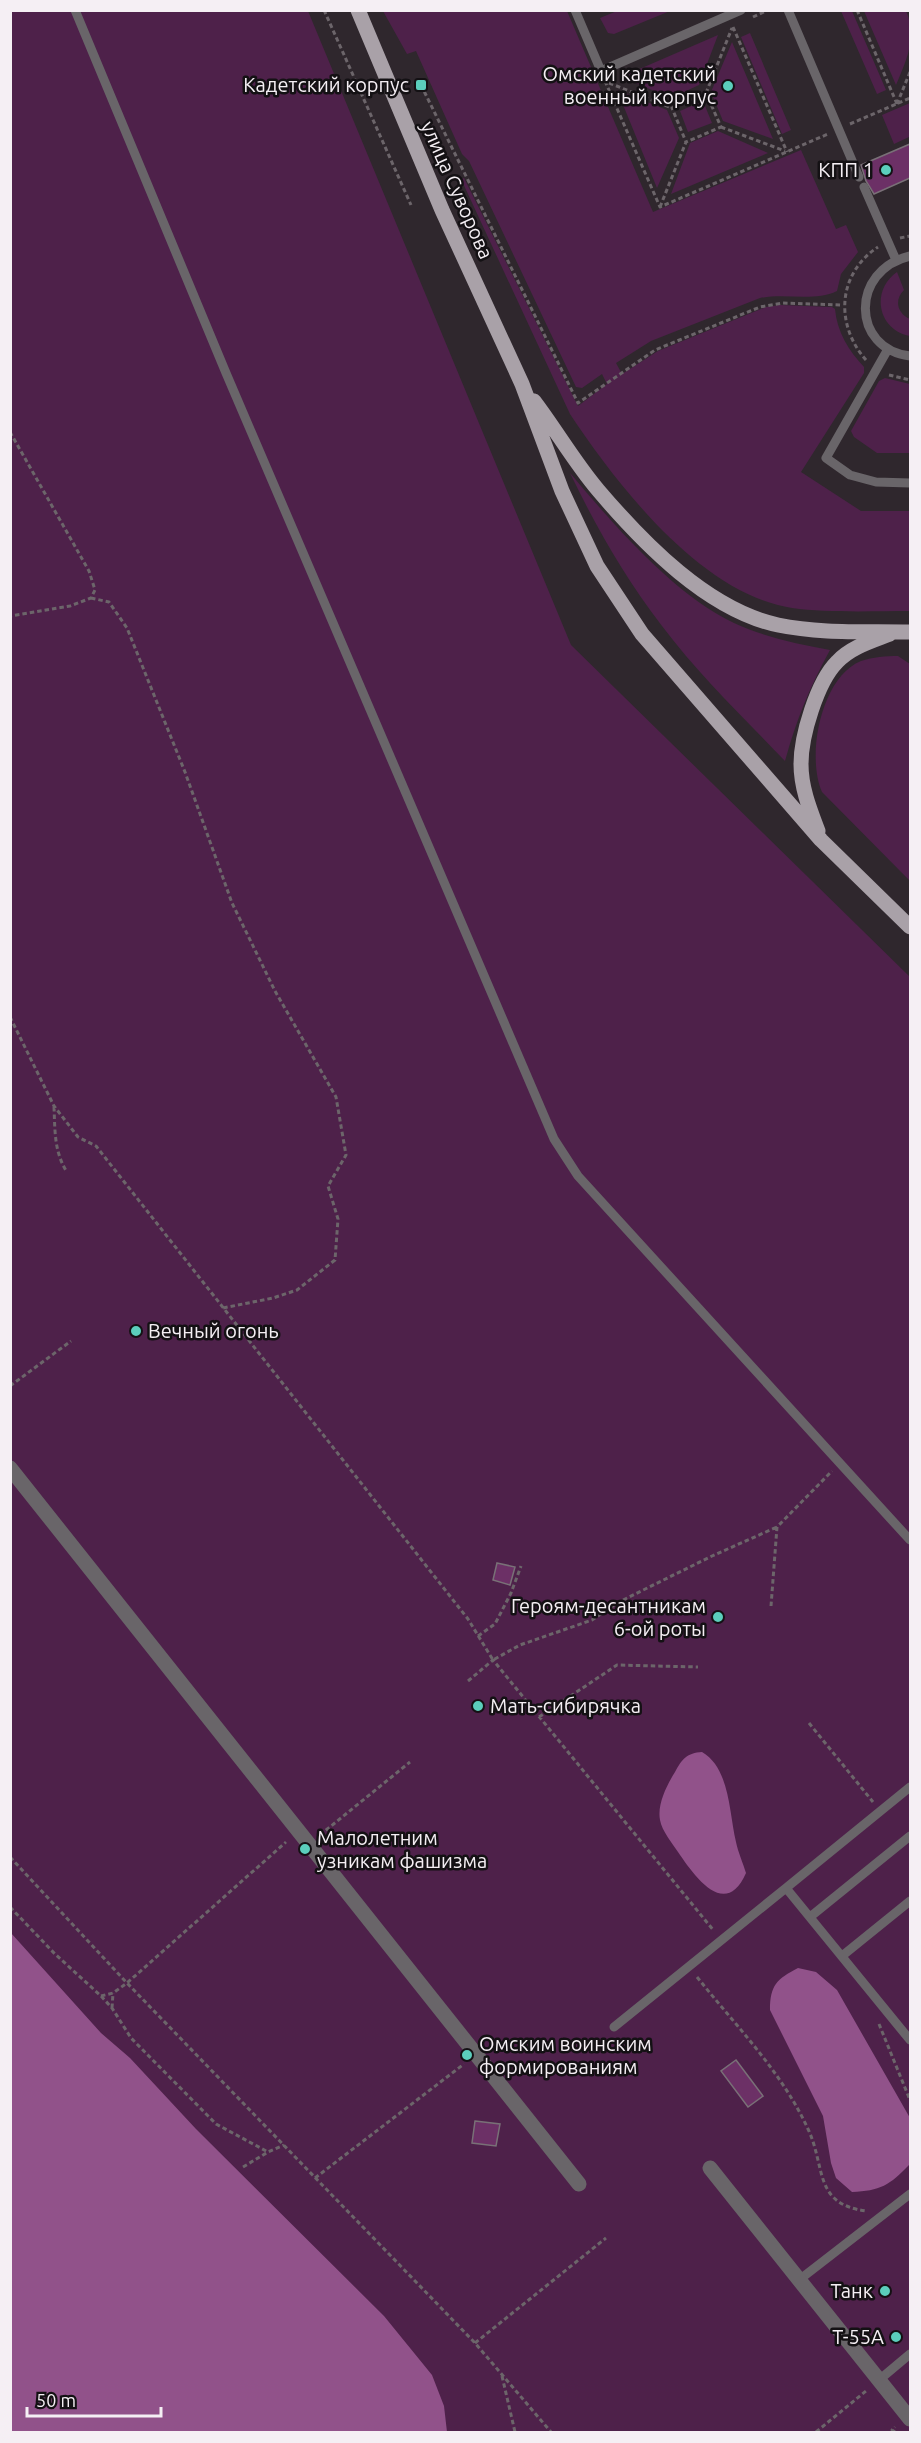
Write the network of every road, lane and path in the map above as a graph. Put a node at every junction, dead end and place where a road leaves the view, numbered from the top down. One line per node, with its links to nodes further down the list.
1 (75, 10): 41 (lane)
2 (324, 10): 20 (path)
3 (358, 10): 27 (main road, улица Суворова)
4 (574, 10): 8 (lane)
5 (741, 10): 8 (lane)
6 (788, 10): 17 (lane)
7 (857, 10): 14 (path)
8 (601, 71): 10 (path)
9 (910, 72): 14 (path)
10 (605, 81): 15 (path); 21 (path)
11 (421, 85): 24 (path)
12 (706, 93): 15 (path); 16 (path); 19 (path)
13 (910, 99): 14 (path)
14 (897, 104): 17 (path)
15 (672, 108): 18 (path)
16 (721, 127): 18 (path); 19 (path)
17 (839, 129): 19 (path); 23 (lane)
18 (686, 142): 21 (path)
19 (787, 152): 21 (path)
20 (411, 206)
21 (660, 207)
22 (910, 256): 23 (lane)
23 (896, 260): 25 (lane)
24 (843, 305)
25 (888, 349): 26 (lane); 29 (lane)
26 (910, 356)
27 (522, 384): 32 (main road); 33 (main road)
28 (10, 432): 30 (path)
29 (910, 483)
30 (91, 598): 31 (path); 38 (path)
31 (10, 616)
32 (904, 632): 33 (main road)
33 (821, 840): 34 (main road)
34 (910, 927)
35 (10, 1017): 36 (path)
36 (54, 1106): 37 (path); 38 (path)
37 (67, 1172)
38 (223, 1308): 47 (path)
39 (71, 1341): 40 (path)
40 (10, 1386)
41 (840, 1462): 43 (path); 44 (lane)
42 (10, 1468): 56 (street)
43 (777, 1527): 46 (path); 48 (path)
44 (910, 1540)
45 (521, 1566): 47 (path)
46 (771, 1606)
47 (478, 1636): 48 (path)
48 (493, 1660): 50 (path); 51 (path)
49 (698, 1667): 51 (path)
50 (468, 1682)
51 (539, 1718): 64 (path)
52 (809, 1723): 55 (path)
53 (410, 1762): 58 (path)
54 (910, 1787): 55 (lane)
55 (881, 1811): 60 (lane)
56 (299, 1831): 58 (street); 67 (path)
57 (910, 1836): 63 (lane)
58 (309, 1844): 74 (street)
59 (10, 1857): 67 (path)
60 (786, 1888): 63 (lane); 64 (lane)
61 (910, 1901): 65 (lane)
62 (10, 1908): 69 (path)
63 (810, 1917): 65 (lane)
64 (721, 1940): 66 (lane)
65 (842, 1956): 73 (lane)
66 (688, 1967): 72 (lane); 83 (path)
67 (127, 1983): 68 (path); 76 (path)
68 (113, 1993): 69 (path); 70 (path)
69 (101, 1996): 70 (path)
70 (112, 2008): 77 (path)
71 (878, 2021): 75 (path)
72 (614, 2027)
73 (910, 2040)
74 (475, 2056): 80 (path); 81 (street)
75 (910, 2100)
76 (284, 2145): 77 (path); 80 (path)
77 (268, 2152): 78 (path)
78 (243, 2167)
79 (710, 2168): 85 (street)
80 (315, 2178): 86 (path)
81 (579, 2184)
82 (910, 2194): 83 (lane)
83 (892, 2208): 85 (lane)
84 (606, 2238): 86 (path)
85 (799, 2280): 89 (street)
86 (475, 2343): 88 (path)
87 (910, 2354): 89 (lane)
88 (501, 2375): 91 (path); 92 (path)
89 (879, 2380): 90 (street); 93 (path)
90 (910, 2420)
91 (515, 2433)
92 (551, 2433)
93 (816, 2433)

